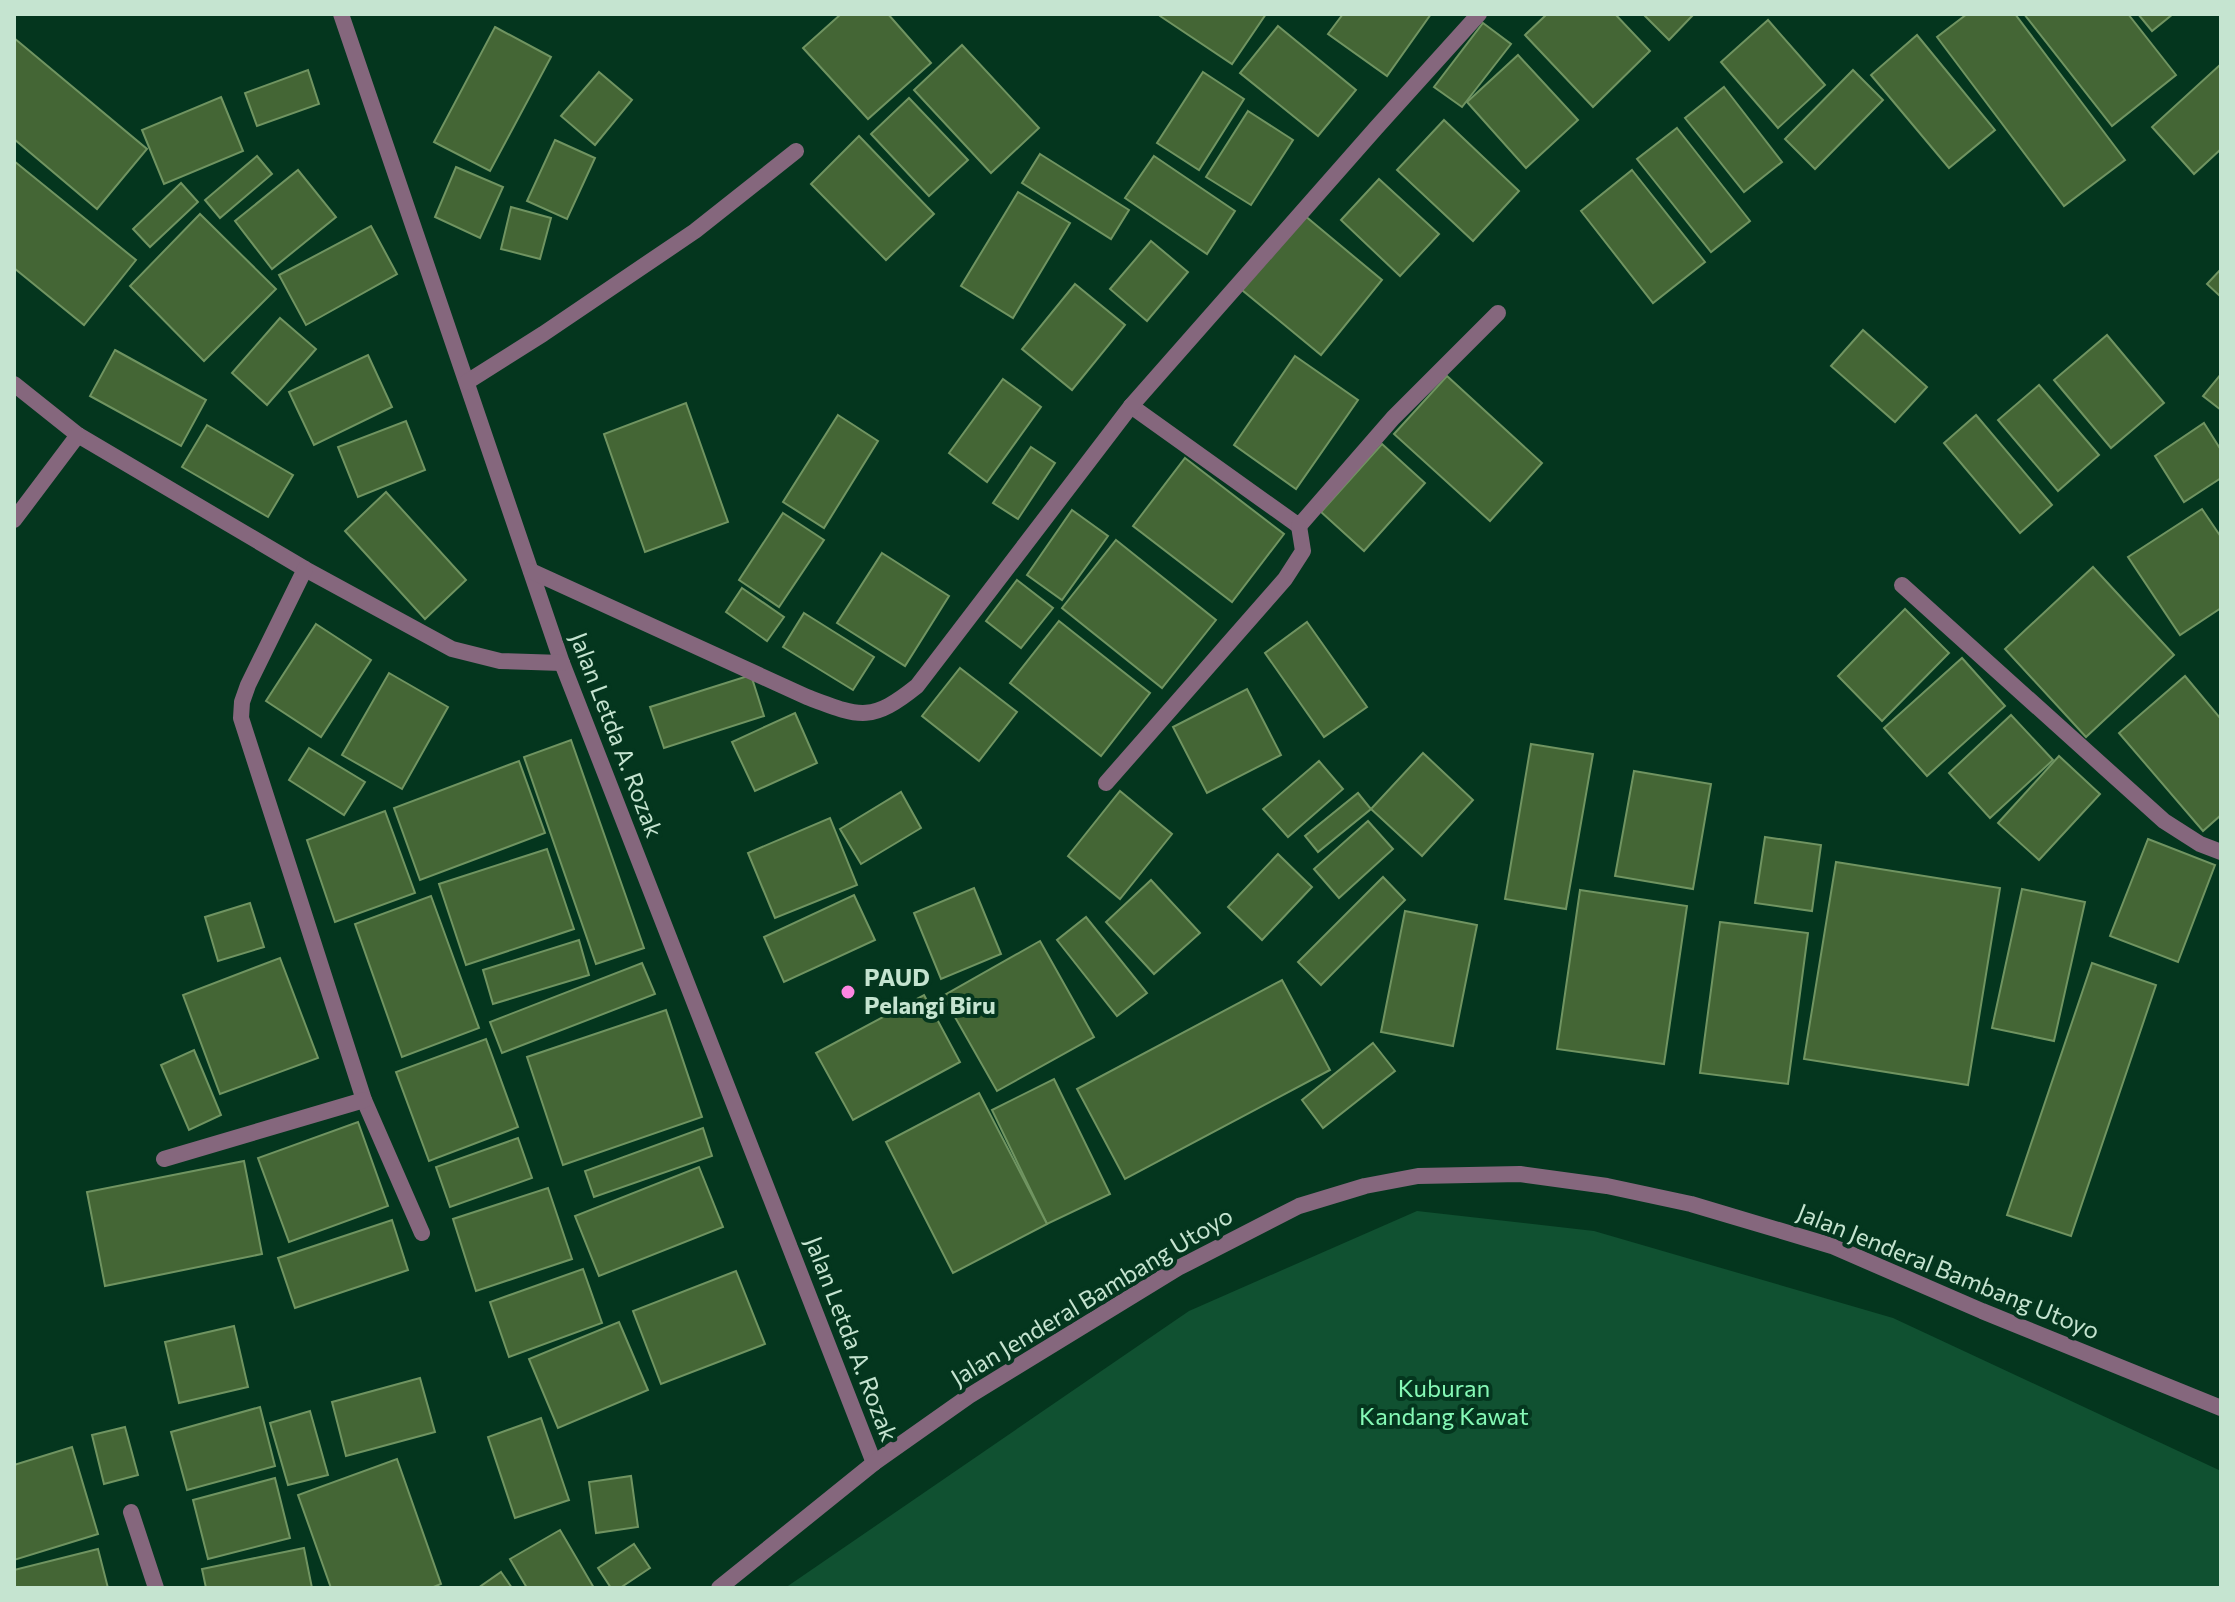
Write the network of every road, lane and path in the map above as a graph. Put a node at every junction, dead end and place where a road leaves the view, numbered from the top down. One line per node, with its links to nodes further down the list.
1 (341, 14): 5 (street, Jalan Letda A. Rozak)
2 (1479, 14): 7 (street)
3 (796, 151): 5 (street)
4 (1498, 313): 10 (street)
5 (467, 382): 12 (street, Jalan Letda A. Rozak)
6 (14, 384): 8 (street)
7 (1131, 406): 10 (street); 12 (street)
8 (78, 435): 9 (street); 11 (street)
9 (14, 520)
10 (1299, 526): 15 (street)
11 (305, 569): 14 (street); 17 (street)
12 (531, 571): 14 (street, Jalan Letda A. Rozak)
13 (1902, 585): 16 (street)
14 (562, 663): 21 (street, Jalan Letda A. Rozak)
15 (1106, 783)
16 (2221, 852)
17 (364, 1100): 18 (street); 19 (street)
18 (164, 1159)
19 (422, 1233)
20 (2221, 1408): 21 (street, Jalan Jenderal Bambang Utoyo)
21 (874, 1463): 24 (street, Jalan Jenderal Bambang Utoyo)
22 (131, 1512): 23 (street)
23 (156, 1588)
24 (719, 1588)

